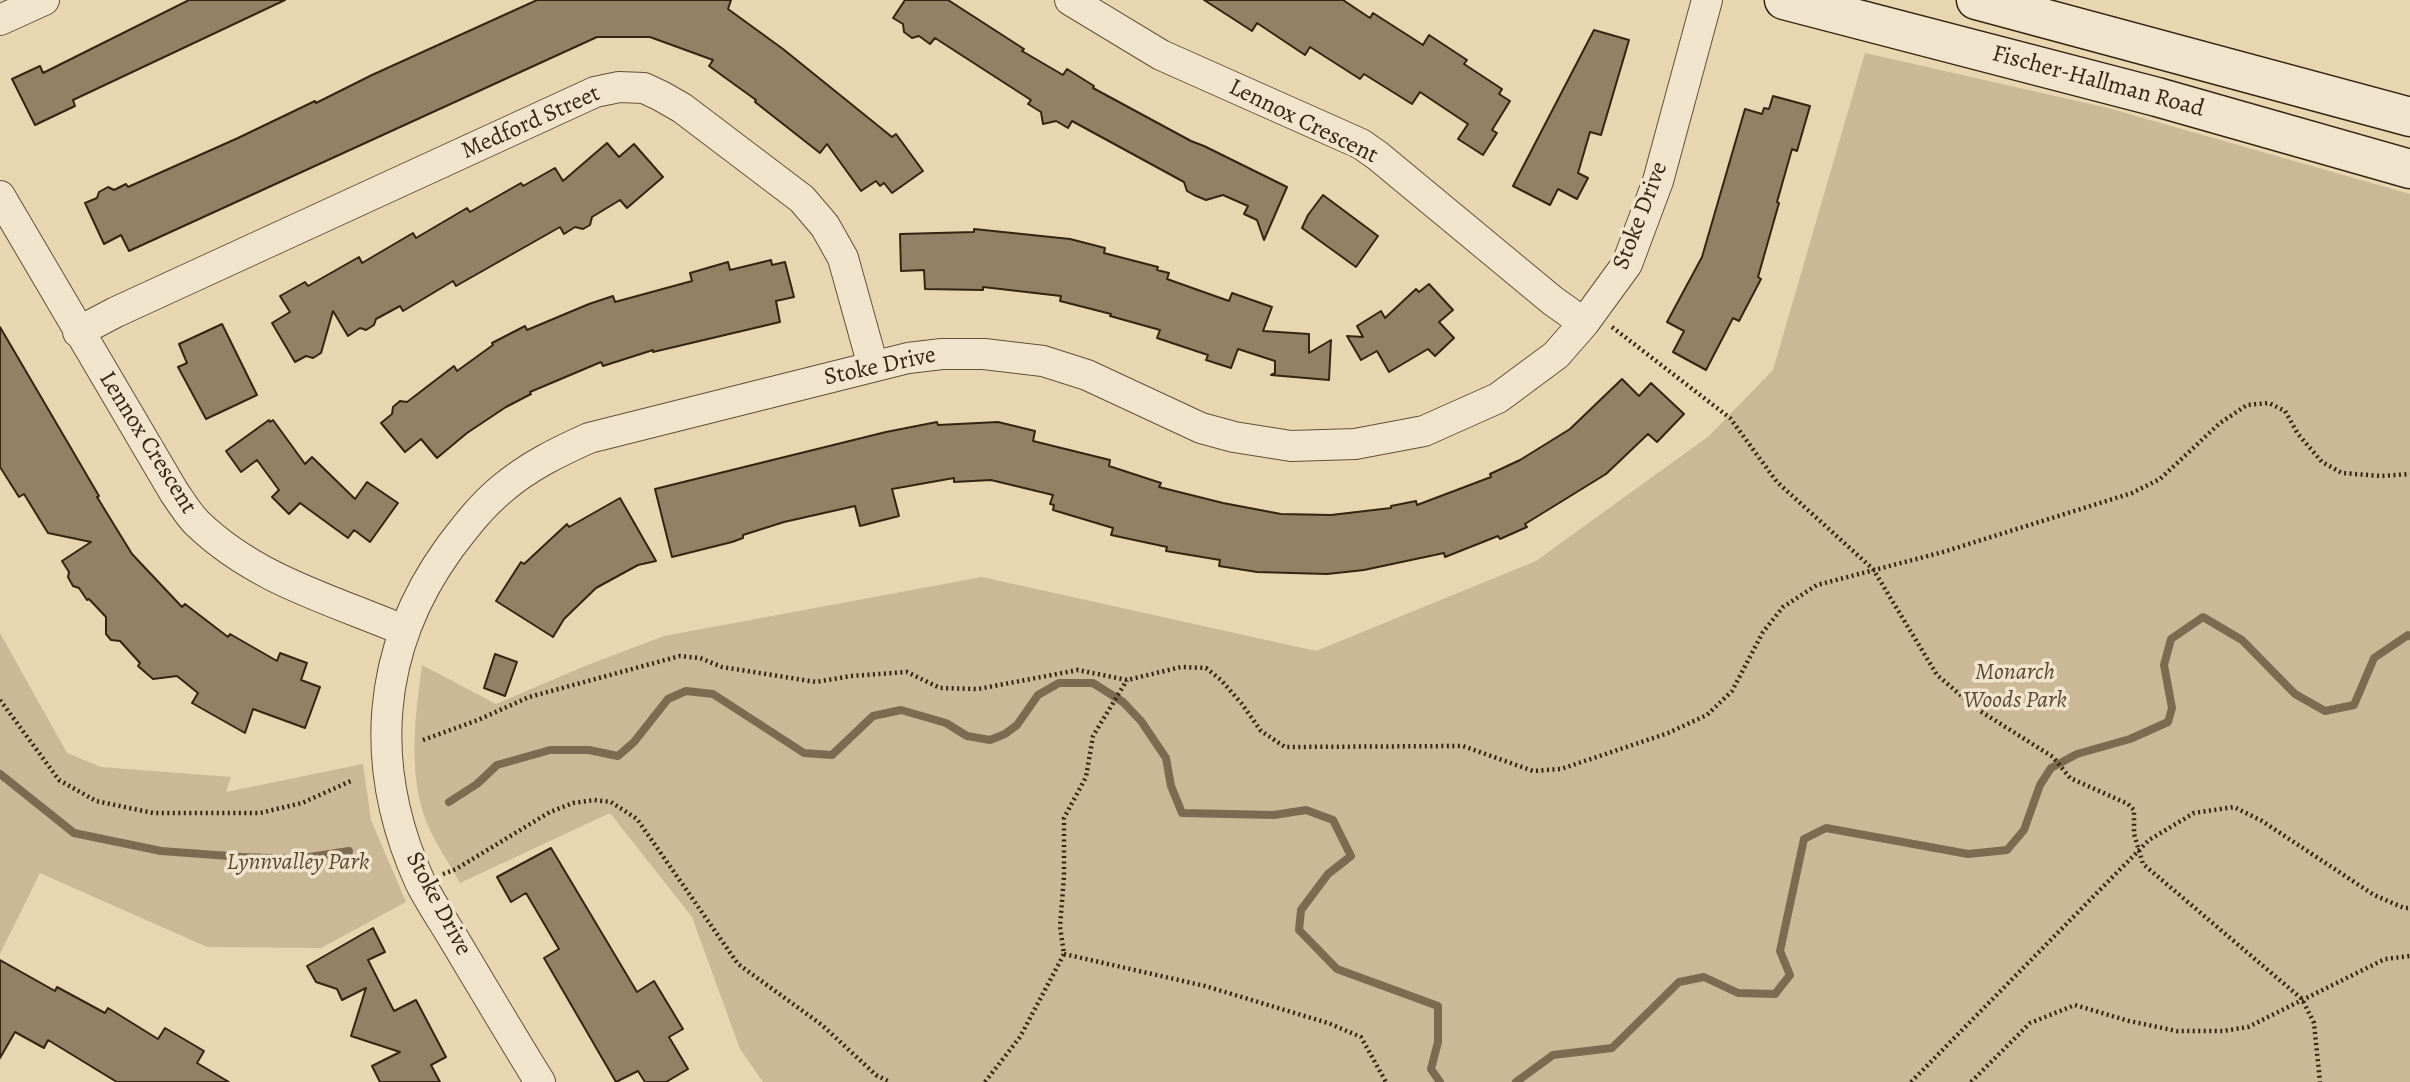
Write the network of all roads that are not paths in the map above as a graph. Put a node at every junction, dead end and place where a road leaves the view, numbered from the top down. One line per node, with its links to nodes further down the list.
1 (44, 0): 6 (street)
2 (1070, 0): 10 (street, Lennox Crescent)
3 (1707, 0): 10 (street, Stoke Drive)
4 (1784, 0): 8 (main road, Fischer-Hallman Road)
5 (1976, 0): 7 (main road, Fischer-Hallman Road)
6 (0, 20)
7 (2410, 117)
8 (2410, 169)
9 (0, 196): 11 (street, Lennox Crescent)
10 (1596, 324): 12 (street, Stoke Drive)
11 (78, 332): 12 (street, Medford Street); 13 (street, Lennox Crescent)
12 (873, 366): 13 (street, Stoke Drive)
13 (403, 630): 14 (street, Stoke Drive)
14 (540, 1082)

